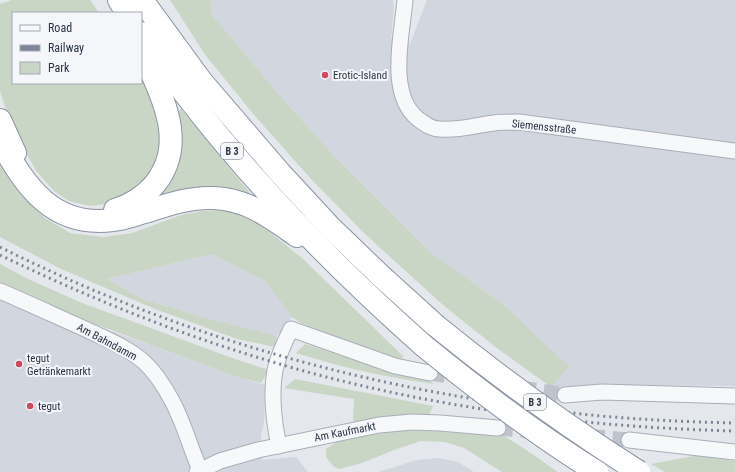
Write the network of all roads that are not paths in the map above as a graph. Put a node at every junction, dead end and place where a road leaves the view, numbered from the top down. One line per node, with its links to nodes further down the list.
1 (119, 0): 4 (highway, B 3)
2 (405, 0): 7 (street, Siemensstraße)
3 (417, 0): 7 (street, Siemensstraße)
4 (133, 8)
5 (142, 18): 23 (highway, B 3, bridge)
6 (142, 34): 12 (highway, B 3)
7 (401, 37): 11 (street, Siemensstraße)
8 (142, 50): 9 (highway)
9 (0, 120)
10 (0, 141): 12 (highway)
11 (735, 151)
12 (332, 260): 22 (highway, B 3, bridge)
13 (0, 291): 21 (street, Am Bahndamm)
14 (430, 373): 19 (street)
15 (565, 395): 16 (street)
16 (735, 396)
17 (498, 428): 19 (street, Am Kaufmarkt)
18 (629, 440): 20 (street)
19 (279, 446): 21 (street, Am Kaufmarkt)
20 (735, 452)
21 (199, 472)
22 (597, 472)
23 (639, 472)

